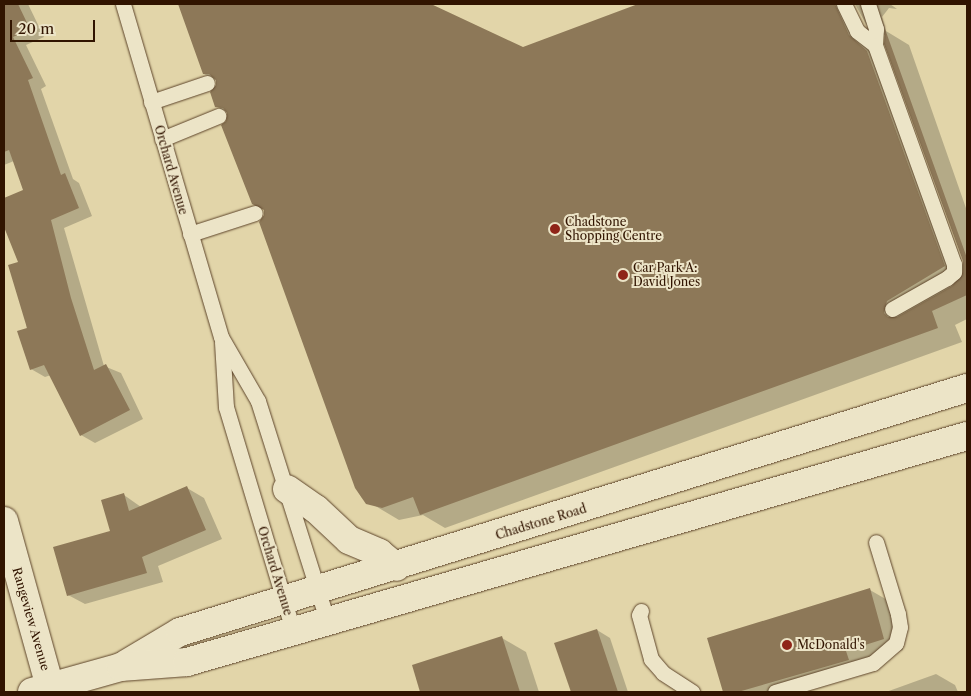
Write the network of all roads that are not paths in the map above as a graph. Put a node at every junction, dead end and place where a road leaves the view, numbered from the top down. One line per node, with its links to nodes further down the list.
1 (123, 4): 6 (lane, Orchard Avenue)
2 (844, 4): 4 (lane)
3 (868, 4): 4 (lane)
4 (874, 45): 11 (lane)
5 (206, 83): 6 (lane)
6 (152, 102): 8 (lane, Orchard Avenue)
7 (218, 116): 8 (lane)
8 (162, 139): 10 (lane, Orchard Avenue)
9 (255, 213): 10 (lane)
10 (190, 234): 12 (lane, Orchard Avenue)
11 (892, 308)
12 (221, 336): 16 (lane, Orchard Avenue); 21 (lane, Orchard Avenue)
13 (967, 374): 14 (street)
14 (955, 392): 19 (street, Chadstone Road)
15 (967, 436): 23 (street, Chadstone Road)
16 (286, 489): 19 (street); 20 (lane, Orchard Avenue)
17 (4, 522): 26 (street, Rangeview Avenue)
18 (876, 542): 28 (lane)
19 (396, 567): 20 (street, Chadstone Road)
20 (318, 590): 21 (street, Chadstone Road); 23 (lane, Orchard Avenue)
21 (284, 601): 24 (lane, Orchard Avenue); 25 (street, Chadstone Road)
22 (641, 611): 27 (lane)
23 (327, 620): 24 (street, Chadstone Road)
24 (293, 631): 25 (street, Chadstone Road)
25 (121, 667): 26 (street, Chadstone Road)
26 (41, 690)
27 (692, 692)
28 (775, 692)

